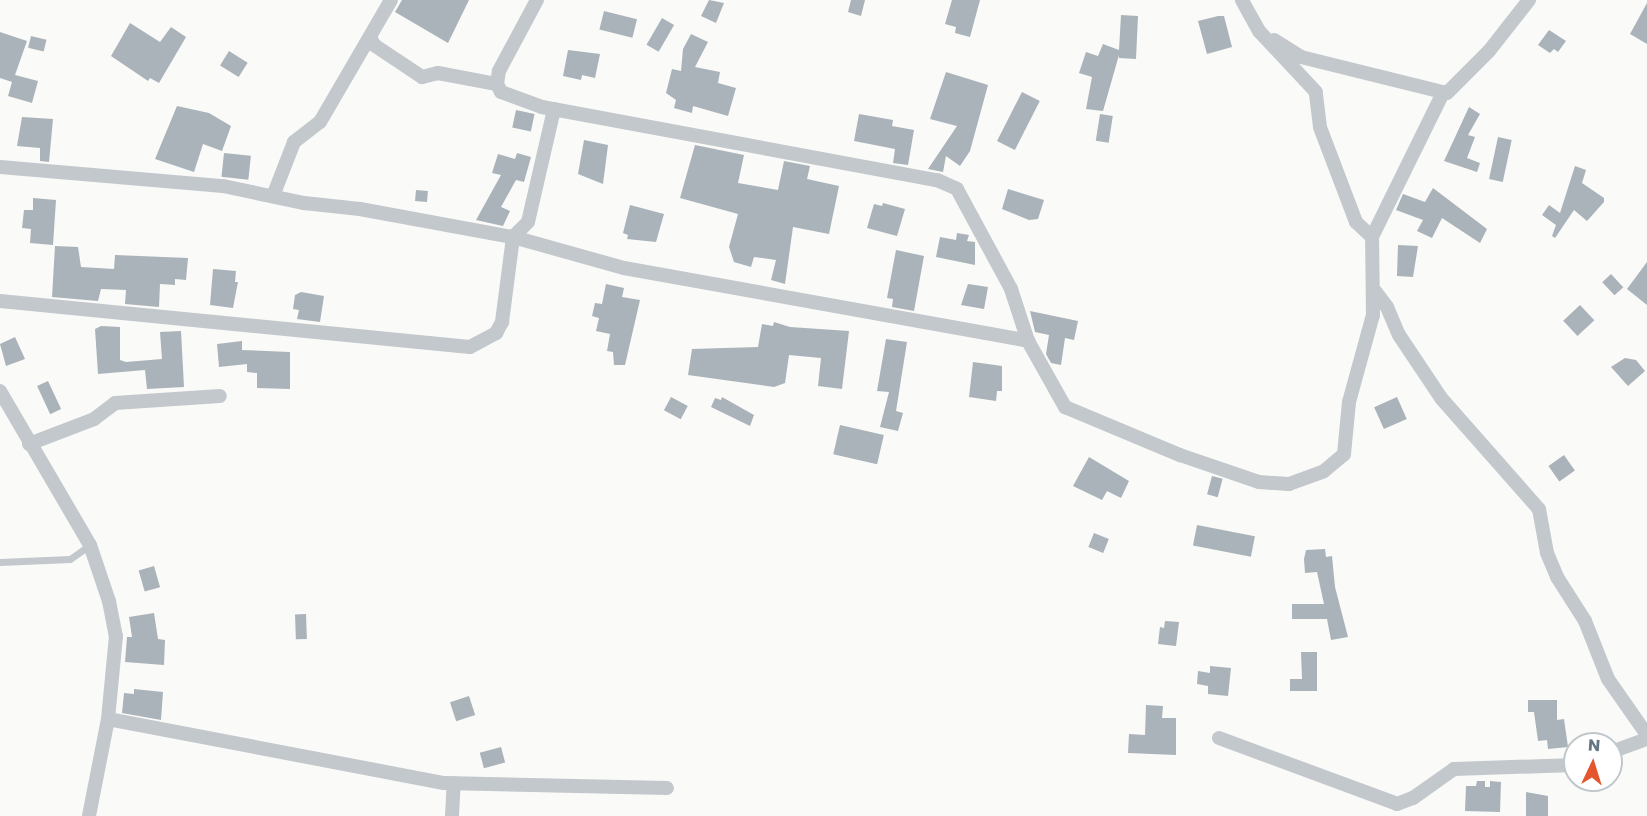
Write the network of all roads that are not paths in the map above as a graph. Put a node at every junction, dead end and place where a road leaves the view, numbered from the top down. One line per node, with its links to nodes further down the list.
1 (391, 0): 6 (street)
2 (537, 0): 7 (street)
3 (1242, 0): 5 (street)
4 (1529, 0): 8 (street)
5 (1259, 31): 8 (street); 13 (street)
6 (370, 37): 7 (street); 11 (street)
7 (497, 84): 9 (street)
8 (1443, 93): 13 (street)
9 (554, 109): 12 (street); 16 (street)
10 (0, 167): 11 (street)
11 (273, 196): 12 (street)
12 (513, 237): 15 (street); 16 (street)
13 (1372, 237): 14 (street)
14 (1375, 291): 16 (street); 23 (street)
15 (0, 301)
16 (1028, 341)
17 (0, 391): 19 (street)
18 (220, 396): 19 (street)
19 (29, 444): 20 (street)
20 (90, 545): 21 (lane); 22 (street)
21 (0, 562)
22 (108, 719): 27 (street); 29 (street)
23 (1647, 737): 25 (street)
24 (1219, 738): 26 (street)
25 (1623, 747)
26 (1563, 765)
27 (454, 783): 28 (street); 30 (street)
28 (667, 788)
29 (89, 816)
30 (452, 816)

